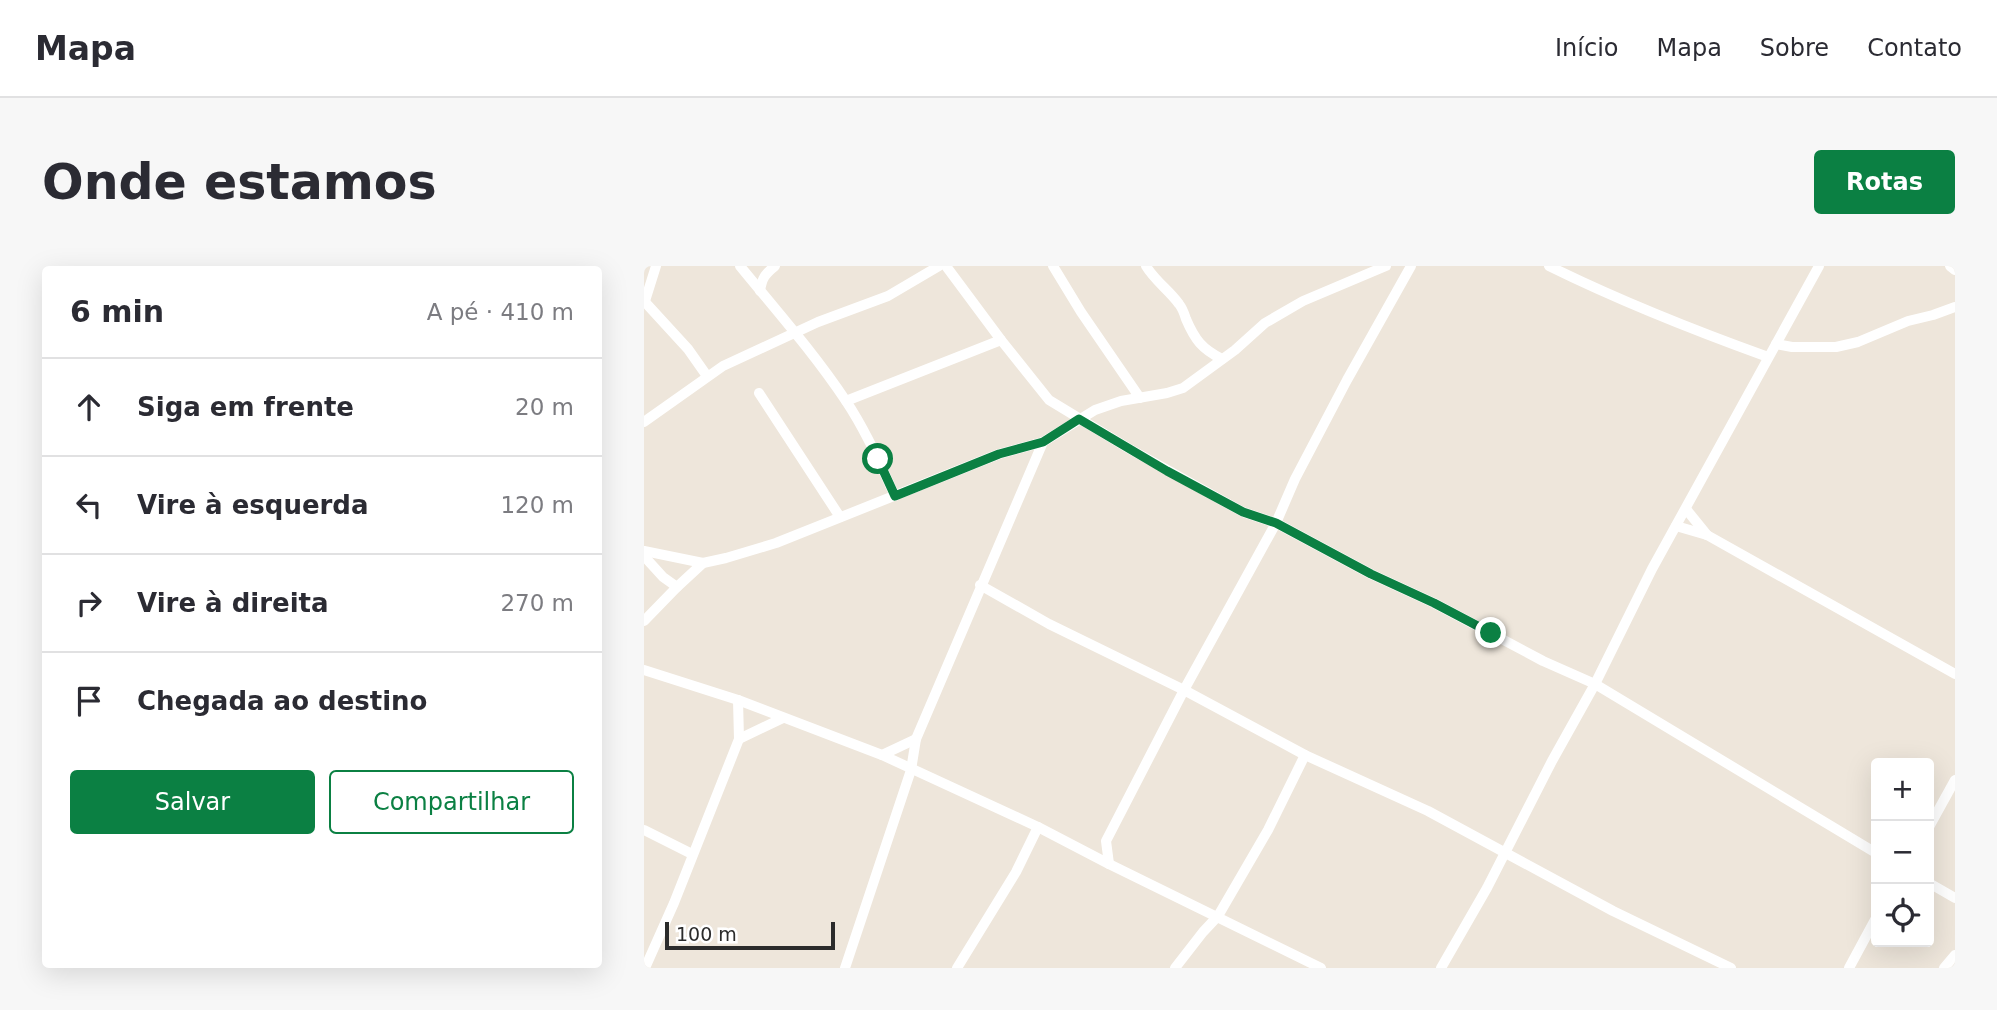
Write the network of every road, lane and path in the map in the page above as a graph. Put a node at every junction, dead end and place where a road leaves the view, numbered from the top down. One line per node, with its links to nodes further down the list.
1 (656, 266): 15 (street)
2 (740, 266): 14 (street)
3 (775, 266): 14 (street)
4 (939, 266): 17 (street)
5 (946, 266): 18 (street)
6 (1053, 266): 24 (street)
7 (1146, 266): 21 (street)
8 (1386, 266): 21 (street)
9 (1411, 266): 32 (street)
10 (1549, 266): 20 (street)
11 (1819, 266): 19 (street)
12 (1950, 266): 13 (street)
13 (1955, 270)
14 (760, 291): 17 (street)
15 (644, 301): 22 (street)
16 (1955, 307): 19 (street)
17 (795, 332): 22 (street); 25 (street)
18 (1001, 340): 25 (street); 26 (street)
19 (1776, 344): 20 (street)
20 (1768, 357): 30 (street)
21 (1222, 359): 24 (street)
22 (707, 376): 27 (street)
23 (759, 393): 31 (street)
24 (1140, 398): 26 (street)
25 (846, 401): 29 (street)
26 (1079, 419): 28 (street); 32 (street)
27 (644, 422)
28 (1043, 442): 29 (street); 38 (street)
29 (895, 496): 31 (street)
30 (1686, 509): 33 (street); 34 (street)
31 (840, 517): 37 (street)
32 (1276, 523): 43 (street); 44 (street)
33 (1676, 526): 34 (street); 43 (street)
34 (1707, 535): 42 (street)
35 (644, 551): 37 (street)
36 (644, 556): 39 (street)
37 (703, 563): 39 (street)
38 (980, 585): 44 (street); 48 (street)
39 (677, 587): 40 (street)
40 (644, 621)
41 (644, 670): 45 (street)
42 (1955, 674)
43 (1595, 684): 58 (street); 59 (street)
44 (1184, 690): 50 (street); 56 (street)
45 (738, 700): 46 (street); 47 (street)
46 (783, 718): 47 (street); 49 (street)
47 (739, 739): 60 (street)
48 (916, 739): 49 (street); 51 (street)
49 (882, 755): 51 (street)
50 (1305, 755): 59 (street); 64 (street)
51 (911, 770): 54 (street); 70 (street)
52 (1955, 780): 53 (street)
53 (1932, 821)
54 (1038, 827): 57 (street); 71 (street)
55 (644, 830): 60 (street)
56 (1107, 841): 57 (street); 61 (street)
57 (1082, 850): 61 (street)
58 (1871, 850)
59 (1505, 853): 74 (street); 75 (street)
60 (692, 854): 69 (street)
61 (1109, 864): 64 (street)
62 (1931, 884): 63 (street)
63 (1955, 898)
64 (1218, 916): 66 (street); 72 (street)
65 (1871, 927): 76 (street)
66 (1291, 953): 68 (street); 73 (street)
67 (1955, 955): 77 (street)
68 (1319, 967)
69 (645, 968)
70 (845, 968)
71 (957, 968)
72 (1175, 968)
73 (1292, 968)
74 (1441, 968)
75 (1731, 968)
76 (1849, 968)
77 (1944, 968)

